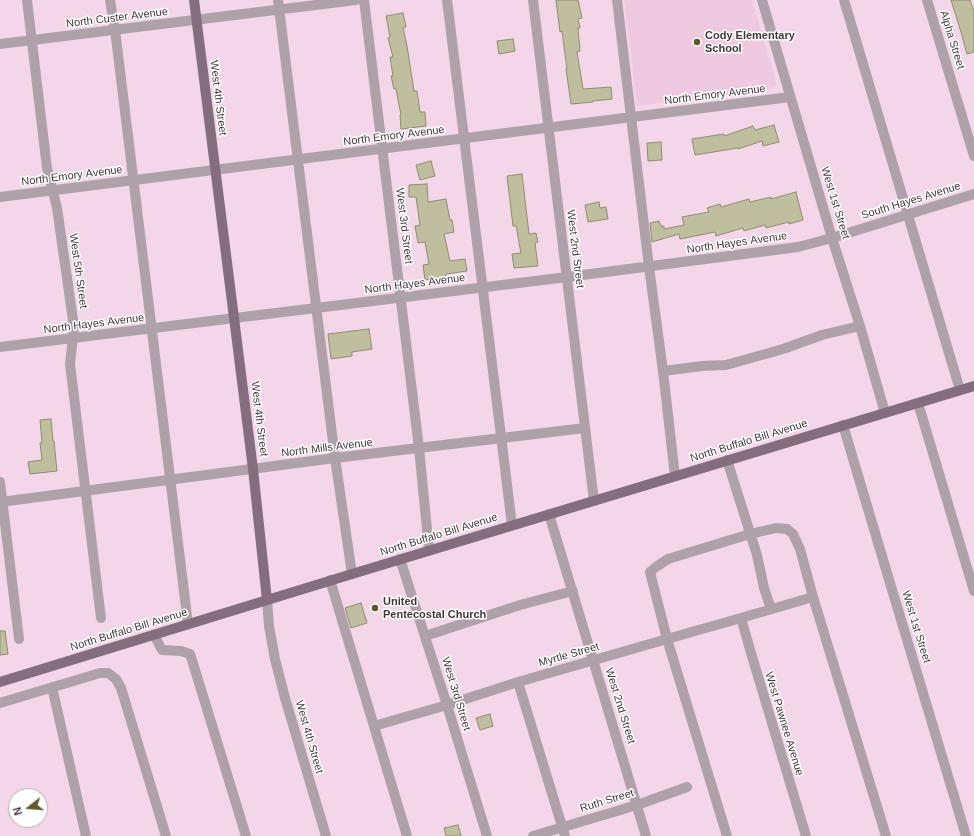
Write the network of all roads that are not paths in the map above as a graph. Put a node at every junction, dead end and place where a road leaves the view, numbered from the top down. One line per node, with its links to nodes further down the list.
1 (27, 0): 15 (street, West 5th Street)
2 (110, 0): 14 (street)
3 (194, 0): 13 (main road, West 4th Street)
4 (356, 0): 12 (street, North Custer Avenue)
5 (364, 0): 21 (street, West 3rd Street)
6 (447, 0): 20 (street)
7 (533, 0): 19 (street, West 2nd Street)
8 (618, 0): 18 (street)
9 (762, 0): 17 (street, West 1st Street)
10 (844, 0): 29 (street)
11 (927, 0): 22 (street, Alpha Street)
12 (279, 5): 13 (street, North Custer Avenue); 23 (street)
13 (196, 20): 14 (street, North Custer Avenue); 24 (main road, West 4th Street)
14 (115, 30): 15 (street, North Custer Avenue); 25 (street)
15 (32, 40): 16 (street, North Custer Avenue); 26 (street, West 5th Street)
16 (0, 44)
17 (790, 97): 18 (street, North Emory Avenue); 30 (street, West 1st Street)
18 (632, 118): 19 (street, North Emory Avenue); 31 (street)
19 (548, 128): 20 (street, North Emory Avenue); 32 (street, West 2nd Street)
20 (464, 139): 21 (street, North Emory Avenue); 33 (street)
21 (383, 149): 23 (street, North Emory Avenue); 34 (street, West 3rd Street)
22 (974, 156)
23 (298, 160): 24 (street, North Emory Avenue); 35 (street)
24 (216, 170): 25 (street, North Emory Avenue); 36 (main road, West 4th Street)
25 (133, 180): 26 (street, North Emory Avenue); 38 (street)
26 (53, 190): 28 (street, North Emory Avenue); 39 (street, West 5th Street)
27 (974, 194): 29 (street, South Hayes Avenue)
28 (0, 197)
29 (908, 215): 30 (street, South Hayes Avenue); 43 (street)
30 (832, 238): 31 (street, North Hayes Avenue); 37 (street, West 1st Street)
31 (649, 267): 32 (street, North Hayes Avenue); 41 (street)
32 (567, 278): 33 (street, North Hayes Avenue); 47 (street, West 2nd Street)
33 (483, 288): 34 (street, North Hayes Avenue); 48 (street)
34 (401, 298): 35 (street, North Hayes Avenue); 49 (street, West 3rd Street)
35 (317, 308): 36 (street, North Hayes Avenue); 50 (street)
36 (234, 319): 38 (street, North Hayes Avenue); 52 (main road, West 4th Street)
37 (860, 326): 41 (street); 45 (street, West 1st Street)
38 (151, 329): 39 (street, North Hayes Avenue); 54 (street)
39 (73, 338): 40 (street, North Hayes Avenue); 56 (street, West 5th Street)
40 (0, 347)
41 (663, 371): 53 (street)
42 (974, 386): 43 (main road, North Buffalo Bill Avenue)
43 (960, 390): 44 (main road, North Buffalo Bill Avenue)
44 (918, 403): 45 (main road, North Buffalo Bill Avenue); 67 (street)
45 (885, 413): 46 (main road, North Buffalo Bill Avenue)
46 (843, 425): 51 (main road, North Buffalo Bill Avenue); 99 (street, West 1st Street)
47 (585, 428): 48 (street, North Mills Avenue); 58 (street, West 2nd Street)
48 (502, 438): 49 (street, North Mills Avenue); 60 (street)
49 (419, 448): 50 (street, North Mills Avenue); 62 (street, West 3rd Street)
50 (335, 458): 52 (street, North Mills Avenue); 64 (street)
51 (727, 460): 53 (main road, North Buffalo Bill Avenue); 61 (street)
52 (253, 469): 54 (street, North Mills Avenue); 69 (main road, West 4th Street)
53 (674, 476): 58 (main road, North Buffalo Bill Avenue)
54 (170, 480): 56 (street, North Mills Avenue); 73 (street)
55 (0, 482): 57 (street)
56 (86, 491): 57 (street, North Mills Avenue); 71 (street, West 5th Street)
57 (1, 501): 76 (street)
58 (594, 501): 59 (main road, North Buffalo Bill Avenue)
59 (549, 514): 60 (main road, North Buffalo Bill Avenue); 66 (street, West 2nd Street)
60 (512, 525): 62 (main road, North Buffalo Bill Avenue)
61 (750, 534): 68 (street); 70 (street); 77 (street)
62 (429, 550): 63 (main road, North Buffalo Bill Avenue)
63 (400, 559): 64 (main road, North Buffalo Bill Avenue); 75 (street, West 3rd Street)
64 (352, 574): 65 (main road, North Buffalo Bill Avenue)
65 (330, 580): 69 (main road, North Buffalo Bill Avenue); 84 (street)
66 (573, 591): 75 (street); 78 (street, West 2nd Street)
67 (974, 591)
68 (813, 597): 70 (street, Myrtle Street); 98 (street)
69 (267, 600): 73 (main road, North Buffalo Bill Avenue); 91 (street, West 4th Street)
70 (771, 609): 72 (street, Myrtle Street)
71 (101, 618)
72 (741, 618): 77 (street, Myrtle Street); 97 (street, West Pawnee Avenue)
73 (188, 624): 74 (main road, North Buffalo Bill Avenue)
74 (154, 635): 79 (main road, North Buffalo Bill Avenue); 90 (street)
75 (425, 636): 83 (street, West 3rd Street)
76 (19, 639)
77 (667, 639): 78 (street, Myrtle Street); 96 (street)
78 (594, 660): 80 (street, Myrtle Street); 86 (street, West 2nd Street)
79 (0, 682)
80 (518, 682): 83 (street, Myrtle Street); 87 (street)
81 (52, 687): 82 (street); 88 (street); 89 (street)
82 (0, 703)
83 (447, 705): 84 (street, Myrtle Street); 93 (street, West 3rd Street)
84 (374, 726): 92 (street)
85 (687, 787): 86 (street, Ruth Street)
86 (637, 804): 87 (street, Ruth Street); 95 (street, West 2nd Street)
87 (564, 832): 94 (street, Ruth Street)
88 (86, 836)
89 (166, 836)
90 (246, 836)
91 (326, 836)
92 (407, 836)
93 (487, 836)
94 (533, 836)
95 (646, 836)
96 (727, 836)
97 (806, 836)
98 (886, 836)
99 (966, 836)

